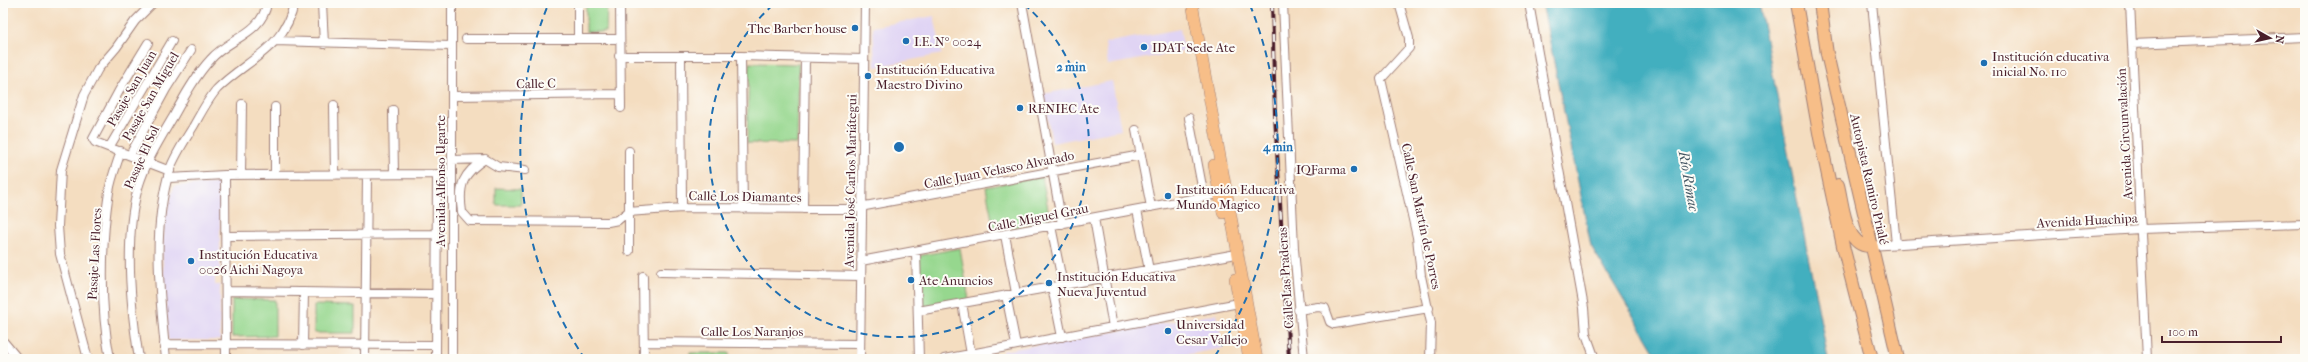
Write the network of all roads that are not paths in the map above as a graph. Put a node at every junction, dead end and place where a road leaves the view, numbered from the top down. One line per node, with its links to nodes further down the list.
1 (153, 3): 119 (street)
2 (267, 3): 52 (street, Pasaje El Sol)
3 (294, 3): 24 (street)
4 (322, 3): 26 (street)
5 (452, 3): 28 (street, Avenida Alfonso Ugarte)
6 (578, 3): 21 (street)
7 (620, 3): 22 (street)
8 (864, 3): 34 (street, Avenida José Carlos Mariátegui)
9 (1022, 3): 54 (street)
10 (1185, 3): 64 (main road)
11 (1192, 3): 132 (main road)
12 (1282, 3): 104 (street, Calle Las Praderas)
13 (1400, 3): 103 (street, Calle San Martín de Porres)
14 (1528, 3): 135 (street)
15 (1796, 3): 44 (highway)
16 (1820, 3): 83 (highway, Autopista Ramiro Prialé)
17 (1872, 3): 82 (street)
18 (2130, 3): 27 (street, Avenida Circunvalación)
19 (2305, 37): 27 (street)
20 (466, 39): 21 (street)
21 (578, 39): 22 (street)
22 (619, 39): 30 (street)
23 (172, 41): 45 (street, Pasaje San Juan)
24 (275, 42): 26 (street); 55 (street)
25 (148, 43): 45 (street)
26 (324, 44): 28 (street)
27 (2132, 44): 77 (street, Avenida Circunvalación)
28 (452, 46): 36 (street, Avenida Alfonso Ugarte)
29 (191, 50): 48 (street, Pasaje San Miguel)
30 (619, 56): 31 (street); 35 (street)
31 (680, 56): 32 (street); 68 (street)
32 (741, 56): 33 (street); 69 (street)
33 (805, 58): 34 (street); 70 (street)
34 (864, 60): 66 (street, Avenida José Carlos Mariátegui)
35 (620, 94): 36 (street, Calle C); 40 (street)
36 (452, 96): 51 (street, Avenida Alfonso Ugarte)
37 (242, 104): 61 (street)
38 (334, 105): 63 (street)
39 (275, 107): 62 (street)
40 (621, 108)
41 (393, 110): 57 (street)
42 (1189, 118): 65 (street)
43 (1136, 130): 49 (street)
44 (1820, 138): 83 (highway); 136 (highway)
45 (110, 146): 46 (street)
46 (121, 151): 48 (street); 120 (street, Pasaje Las Flores)
47 (628, 152): 72 (street)
48 (130, 155): 52 (street)
49 (1141, 155): 54 (street, Calle Juan Velasco Alvarado); 67 (street)
50 (485, 159): 51 (street); 53 (street); 72 (street)
51 (452, 160): 59 (street, Avenida Alfonso Ugarte)
52 (149, 162): 55 (street); 121 (street, Pasaje El Sol)
53 (525, 170)
54 (1052, 172): 66 (street, Calle Juan Velasco Alvarado); 74 (street)
55 (169, 174): 60 (street); 110 (street)
56 (367, 174): 57 (street); 63 (street); 79 (street)
57 (394, 174): 58 (street)
58 (437, 174): 59 (street); 78 (street, Avenida Alfonso Ugarte)
59 (452, 174): 126 (street, Avenida Alfonso Ugarte)
60 (225, 175): 61 (street); 81 (street)
61 (241, 175): 62 (street)
62 (275, 175): 63 (street)
63 (335, 175)
64 (1219, 194): 65 (street, Calle Miguel Grau); 86 (main road)
65 (1204, 197): 67 (street, Calle Miguel Grau)
66 (862, 207): 70 (street, Calle Los Diamantes); 87 (street, Avenida José Carlos Mariátegui)
67 (1150, 207): 71 (street, Calle Miguel Grau)
68 (682, 208): 69 (street, Calle Los Diamantes); 72 (street, Calle Los Diamantes)
69 (743, 209): 70 (street, Calle Los Diamantes)
70 (803, 209)
71 (1137, 210): 73 (street, Calle Miguel Grau); 88 (street)
72 (628, 212): 84 (street)
73 (1094, 218): 74 (street, Calle Miguel Grau); 92 (street)
74 (1062, 224): 76 (street, Calle Miguel Grau)
75 (2305, 224): 77 (street, Avenida Huachipa)
76 (1051, 226): 80 (street, Calle Miguel Grau); 93 (street)
77 (2140, 229): 82 (street, Avenida Huachipa); 138 (street, Avenida Circunvalación)
78 (436, 234): 79 (street); 99 (street, Avenida Alfonso Ugarte)
79 (367, 235): 81 (street); 98 (street)
80 (1006, 235): 85 (street, Calle Miguel Grau); 97 (street)
81 (226, 236): 95 (street)
82 (1896, 244): 83 (street, Avenida Huachipa)
83 (1870, 246): 137 (highway, Autopista Ramiro Prialé)
84 (629, 251)
85 (916, 252): 87 (street, Calle Miguel Grau); 105 (street)
86 (1231, 255): 88 (street); 102 (main road)
87 (862, 261): 91 (street, Avenida José Carlos Mariátegui)
88 (1150, 270): 92 (street)
89 (661, 272): 91 (street)
90 (643, 276): 109 (street)
91 (861, 276): 111 (street, Avenida José Carlos Mariátegui)
92 (1104, 278): 93 (street); 106 (street)
93 (1063, 285): 94 (street)
94 (1052, 287): 97 (street); 107 (street)
95 (226, 291): 96 (street); 116 (street)
96 (304, 292): 98 (street); 112 (street)
97 (1016, 293): 100 (street)
98 (365, 294): 99 (street); 113 (street)
99 (436, 294): 114 (street, Avenida Alfonso Ugarte)
100 (1006, 295): 101 (street); 115 (street)
101 (962, 303): 105 (street); 117 (street)
102 (1239, 303): 106 (street); 131 (main road)
103 (1429, 308): 104 (street); 134 (street, Calle San Martín de Porres)
104 (1298, 310): 133 (street, Calle Las Praderas)
105 (918, 311): 129 (street)
106 (1113, 327): 107 (street)
107 (1062, 337): 115 (street)
108 (3, 341): 118 (street)
109 (644, 342): 111 (street, Calle Los Naranjos); 127 (street)
110 (164, 344): 116 (street); 122 (street)
111 (860, 344): 128 (street, Avenida José Carlos Mariátegui)
112 (303, 345): 113 (street); 116 (street)
113 (365, 345): 114 (street); 124 (street)
114 (436, 345): 125 (street, Avenida Alfonso Ugarte)
115 (1016, 345): 117 (street)
116 (226, 346): 123 (street)
117 (971, 354): 130 (street)
118 (18, 359)
119 (88, 359)
120 (110, 359)
121 (140, 359)
122 (166, 359)
123 (226, 359)
124 (365, 359)
125 (436, 359)
126 (452, 359)
127 (644, 359)
128 (860, 359)
129 (919, 359)
130 (944, 359)
131 (1249, 359)
132 (1257, 359)
133 (1304, 359)
134 (1430, 359)
135 (1595, 359)
136 (1872, 359)
137 (1898, 359)
138 (2147, 359)

